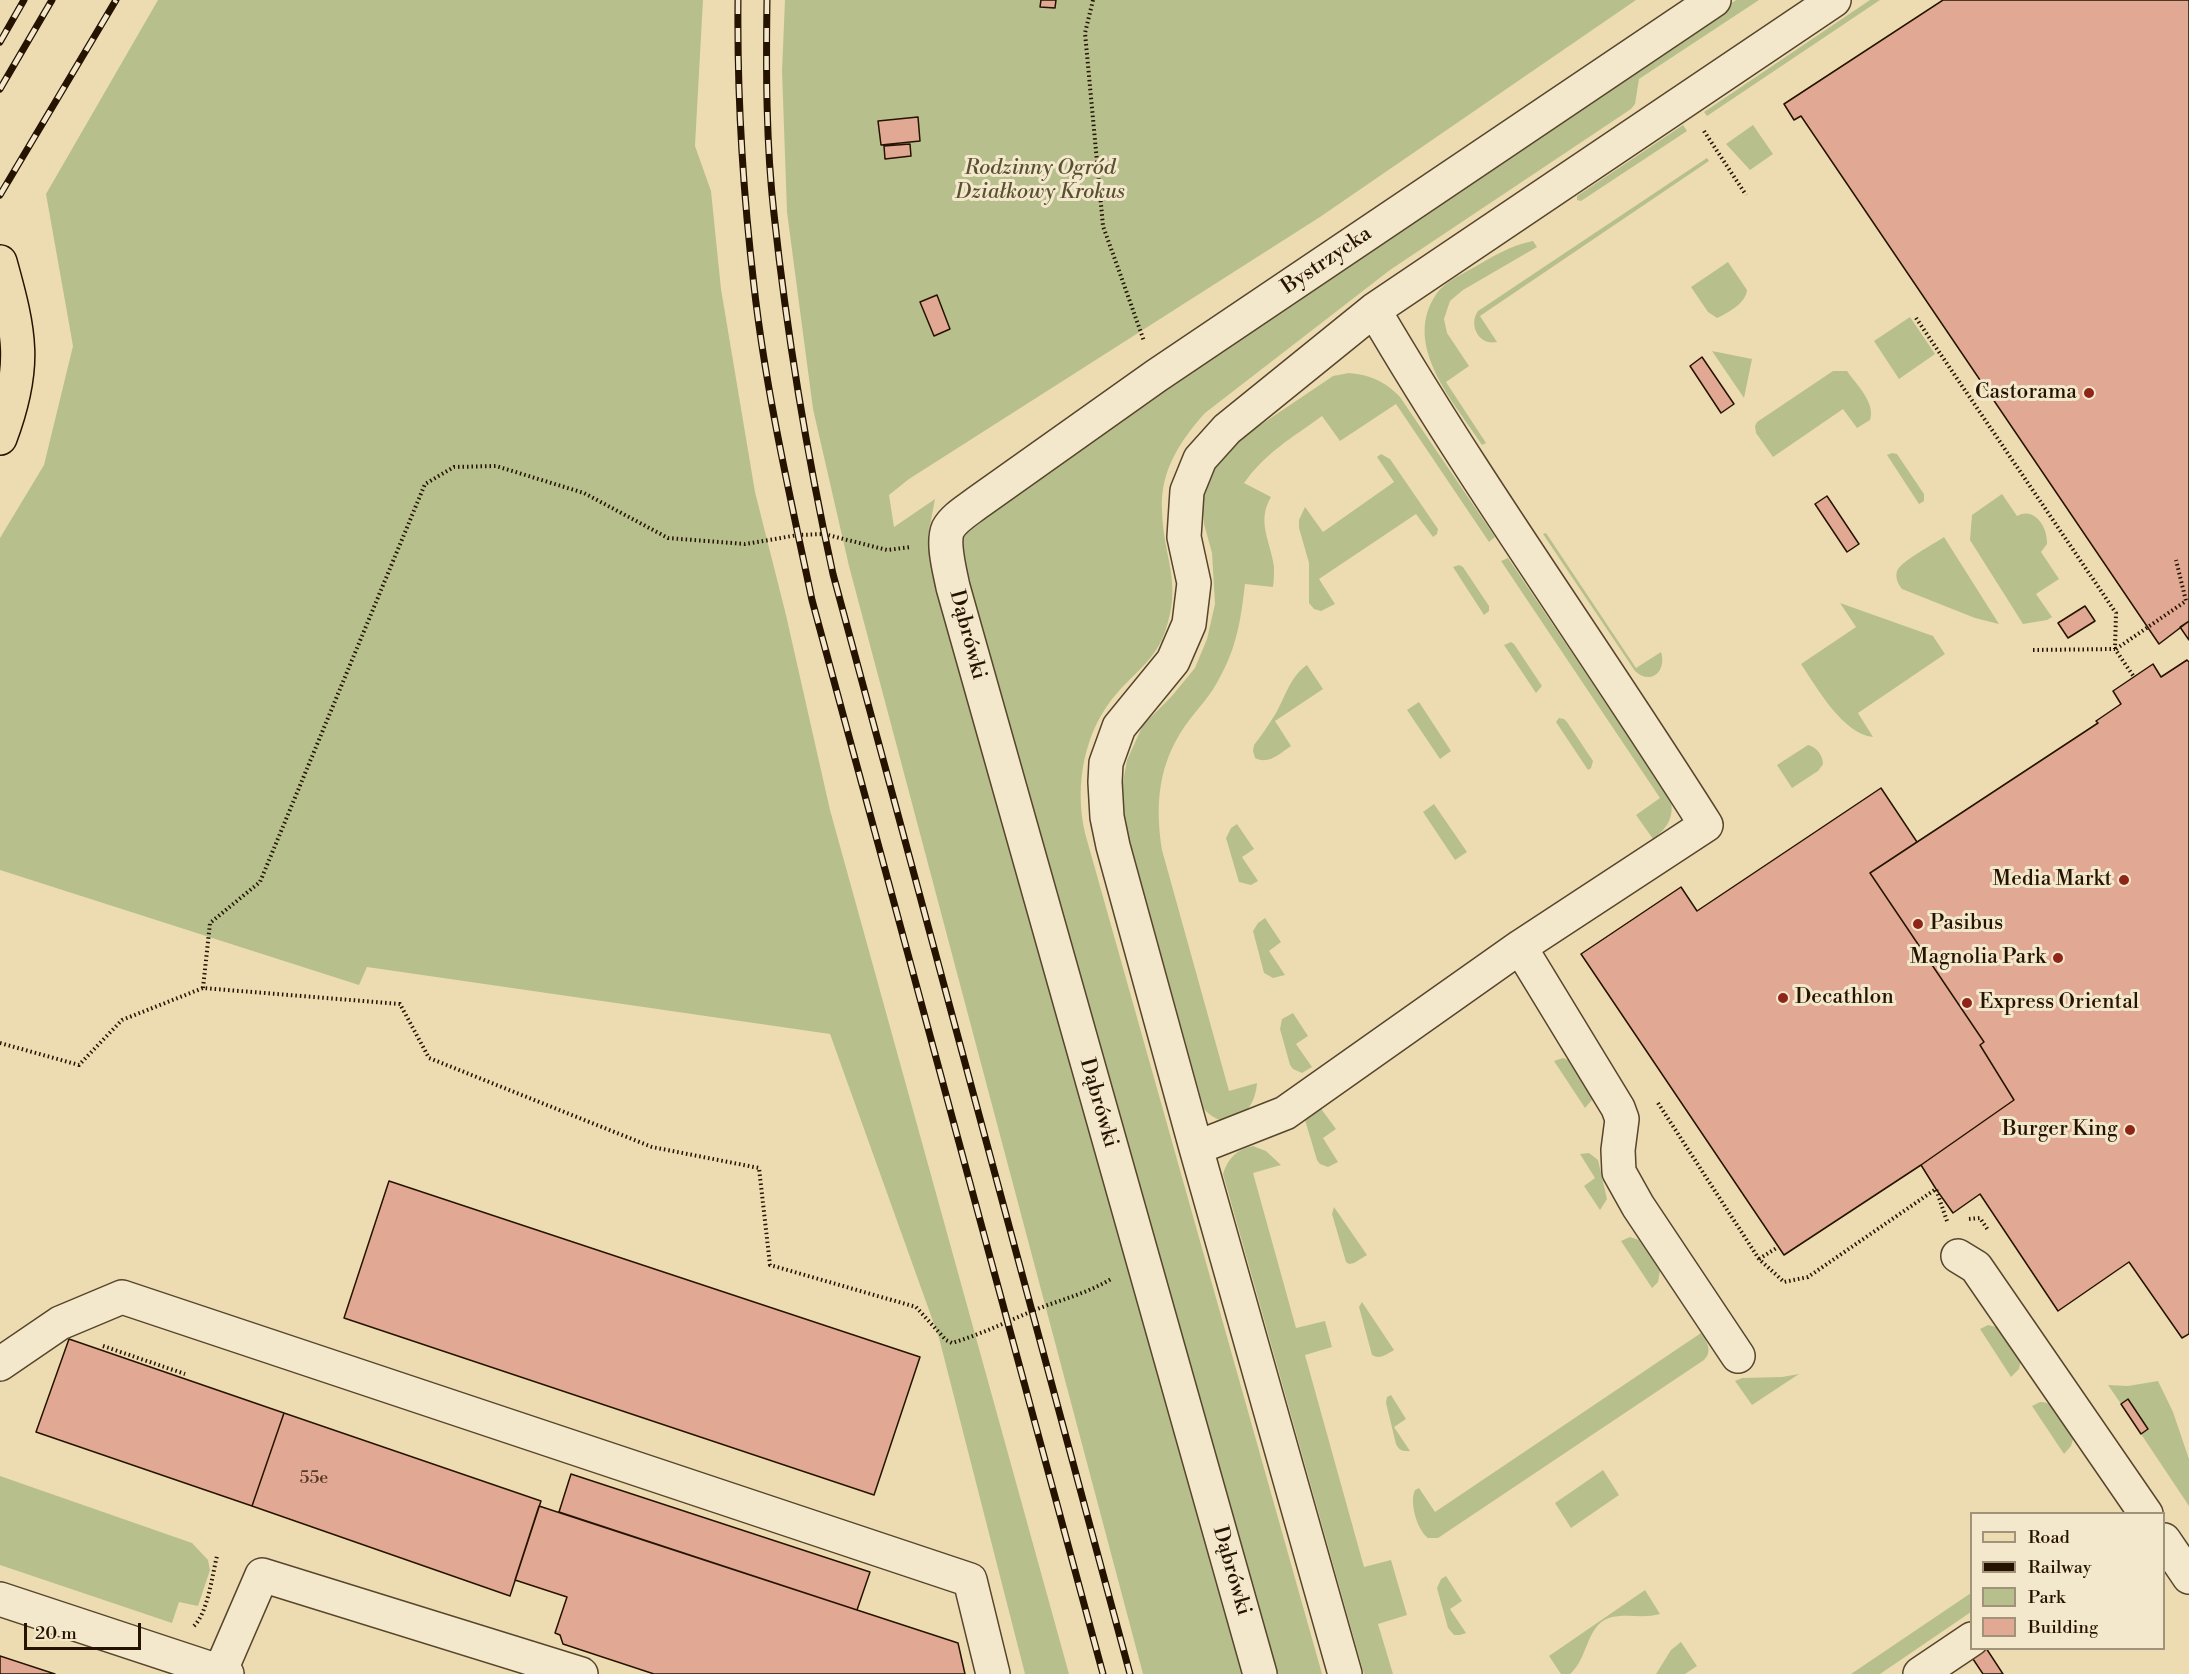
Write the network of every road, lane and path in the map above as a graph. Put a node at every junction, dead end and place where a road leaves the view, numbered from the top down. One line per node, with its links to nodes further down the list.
1 (1093, 0): 9 (path)
2 (1714, 0): 9 (street, Bystrzycka)
3 (1834, 0): 7 (street)
4 (1717, 150): 5 (path)
5 (1746, 195)
6 (0, 262): 10 (main road)
7 (1374, 310): 17 (street); 21 (street)
8 (1916, 318): 14 (path)
9 (1156, 376): 11 (street, Bystrzycka)
10 (0, 438)
11 (948, 530): 26 (street, Dąbrówki)
12 (887, 550): 18 (path)
13 (2176, 560): 14 (path)
14 (2115, 649): 15 (path); 16 (path)
15 (2033, 650)
16 (2134, 677)
17 (1520, 947): 21 (street); 28 (street)
18 (202, 988): 19 (path); 26 (path)
19 (0, 1043)
20 (1655, 1100): 25 (path)
21 (1196, 1148): 41 (street)
22 (1936, 1189): 25 (path)
23 (1778, 1247): 25 (path)
24 (1958, 1256): 31 (street)
25 (1759, 1259)
26 (1143, 1261): 40 (street, Dąbrówki)
27 (100, 1345): 30 (path)
28 (1738, 1356)
29 (0, 1364): 39 (street)
30 (185, 1374)
31 (2144, 1512)
32 (2165, 1543): 33 (street)
33 (2189, 1577)
34 (0, 1599): 36 (street)
35 (1970, 1641): 42 (street)
36 (163, 1663): 37 (street)
37 (223, 1673): 38 (street)
38 (581, 1674)
39 (993, 1674)
40 (1260, 1674)
41 (1345, 1674)
42 (1920, 1674)

